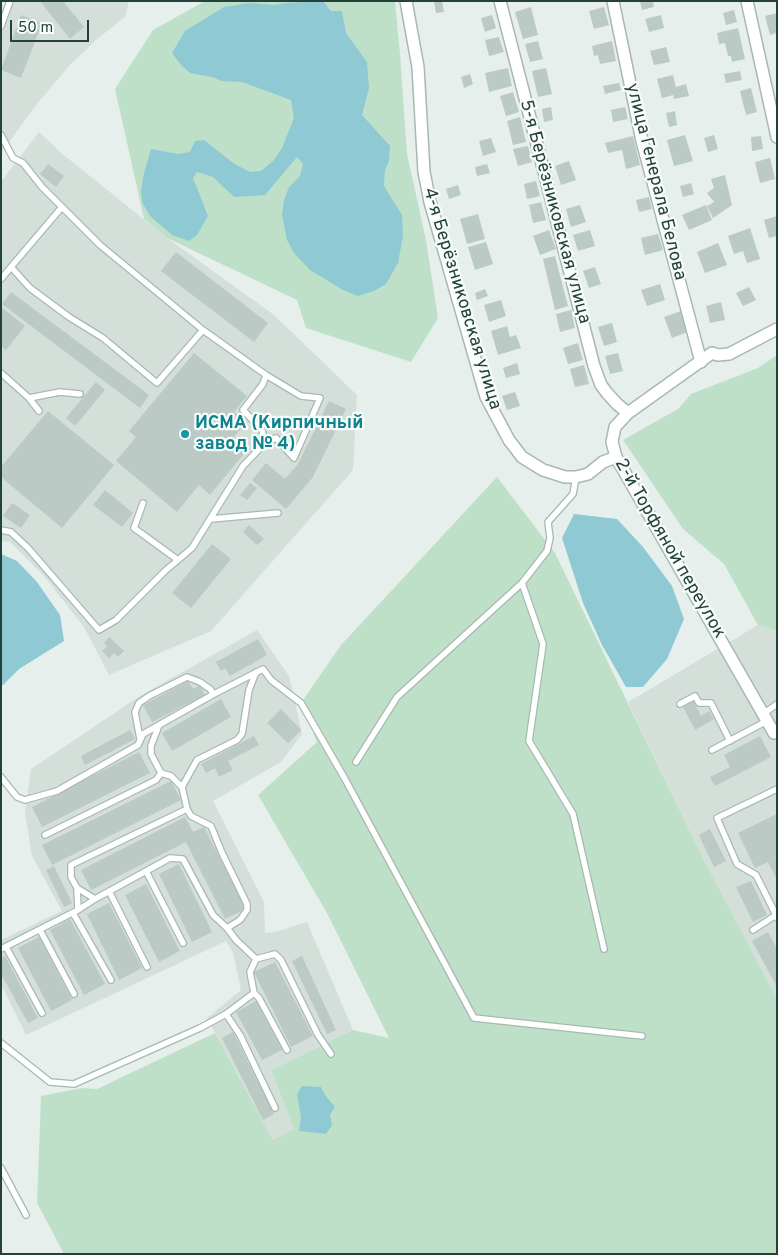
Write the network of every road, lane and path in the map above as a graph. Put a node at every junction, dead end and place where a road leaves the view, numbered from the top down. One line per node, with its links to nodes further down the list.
1 (406, 1): 24 (street, 4-я Берёзниковская улица)
2 (500, 1): 21 (street, 5-я Берёзниковская улица)
3 (613, 1): 15 (street, улица Генерала Белова)
4 (746, 1): 9 (street)
5 (1, 4): 6 (lane)
6 (10, 4): 7 (lane)
7 (1, 26)
8 (1, 135): 10 (lane)
9 (777, 137)
10 (62, 207): 11 (lane); 14 (lane)
11 (11, 267): 12 (lane); 14 (lane)
12 (1, 279)
13 (777, 329): 15 (street, 2-й Торфяной переулок)
14 (203, 330): 17 (lane)
15 (701, 362): 21 (street, 2-й Торфяной переулок)
16 (1, 373): 19 (lane)
17 (266, 375): 22 (lane); 22 (lane)
18 (80, 394): 19 (lane)
19 (29, 398): 20 (lane)
20 (39, 411)
21 (628, 412): 23 (street, 2-й Торфяной переулок)
22 (265, 443): 27 (lane)
23 (616, 458): 24 (street); 35 (street, 2-й Торфяной переулок)
24 (576, 477): 30 (lane)
25 (143, 503): 29 (lane)
26 (278, 513): 27 (lane)
27 (211, 519): 29 (lane)
28 (1, 530): 29 (lane)
29 (178, 560)
30 (522, 582): 41 (lane); 59 (lane)
31 (256, 672): 32 (lane); 44 (lane); 67 (lane)
32 (214, 694): 36 (lane); 38 (lane)
33 (680, 704): 39 (lane)
34 (777, 704): 35 (lane)
35 (765, 718): 37 (street, 2-й Торфяной переулок); 39 (lane)
36 (160, 724): 38 (lane); 42 (lane)
37 (775, 736)
38 (140, 739): 43 (lane)
39 (730, 741): 40 (lane)
40 (712, 750)
41 (356, 762)
42 (161, 774): 44 (lane); 47 (lane)
43 (1, 777)
44 (182, 787): 46 (lane)
45 (777, 789): 53 (lane)
46 (187, 809): 49 (lane); 54 (lane)
47 (45, 835)
48 (146, 871): 50 (lane); 54 (lane); 57 (lane)
49 (77, 888): 51 (lane); 52 (lane)
50 (109, 891): 51 (lane); 61 (lane)
51 (95, 899): 52 (lane)
52 (75, 912): 55 (lane); 62 (lane)
53 (776, 917): 56 (lane)
54 (227, 928): 60 (lane)
55 (40, 930): 58 (lane); 64 (lane)
56 (753, 930)
57 (183, 943)
58 (4, 948): 65 (lane)
59 (604, 950)
60 (256, 960): 63 (lane); 70 (lane)
61 (147, 967)
62 (111, 980)
63 (254, 993): 66 (lane); 69 (lane)
64 (74, 994)
65 (42, 1013)
66 (226, 1014): 68 (lane); 71 (lane)
67 (642, 1036)
68 (1, 1042)
69 (287, 1050)
70 (331, 1054)
71 (275, 1108)
72 (1, 1168): 73 (lane)
73 (26, 1215)

